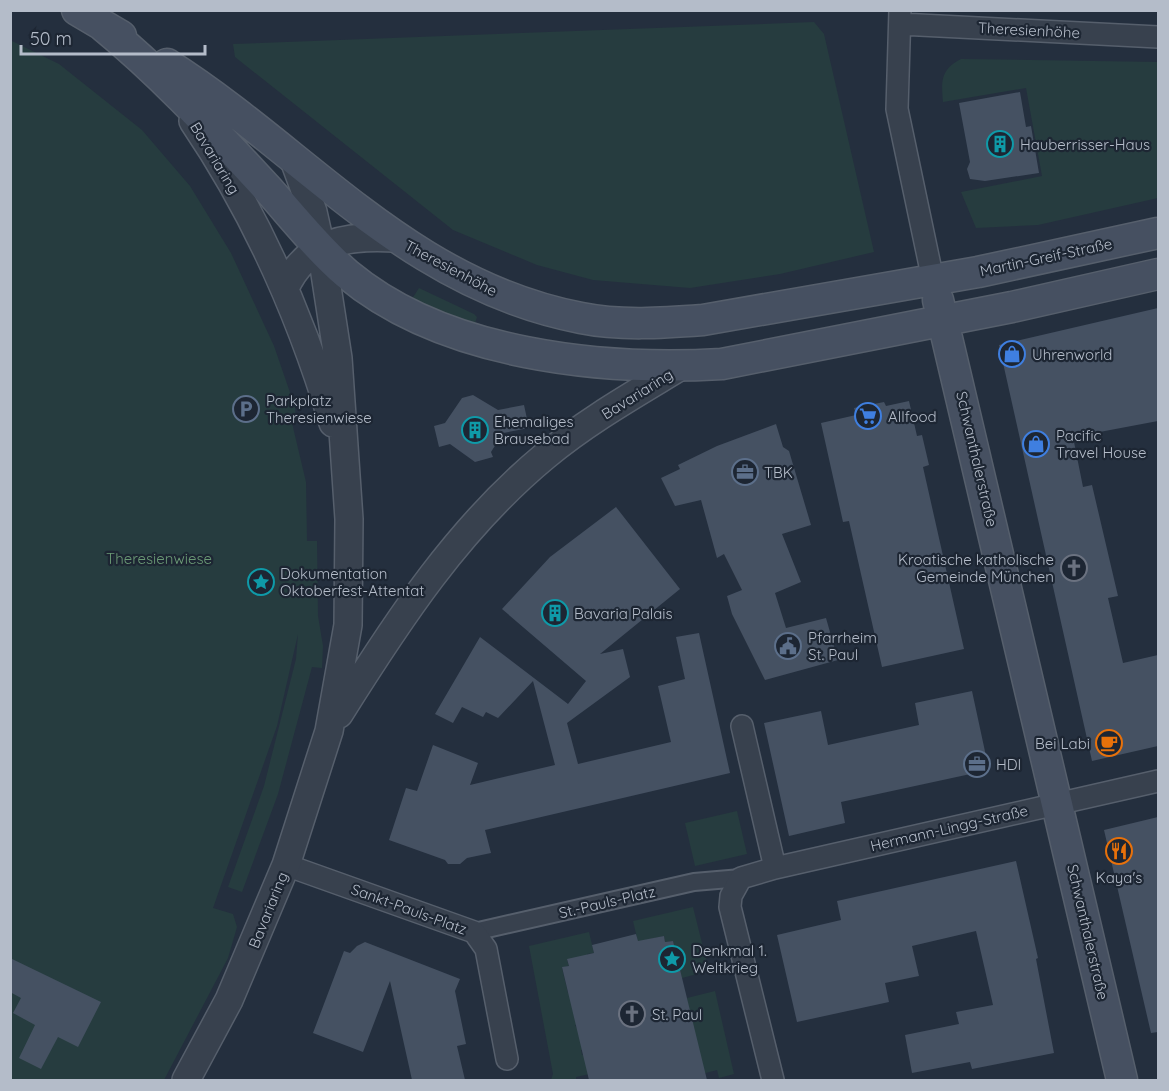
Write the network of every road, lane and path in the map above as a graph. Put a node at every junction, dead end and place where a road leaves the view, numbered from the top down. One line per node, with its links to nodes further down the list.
1 (77, 10): 3 (main road, Theresienhöhe)
2 (900, 17): 4 (street, Theresienhöhe); 11 (street, Schwanthalerstraße)
3 (103, 26): 5 (main road, Theresienhöhe); 6 (main road, Theresienhöhe)
4 (1158, 37)
5 (164, 78): 9 (main road, Theresienhöhe); 12 (street, Bavariaring)
6 (294, 160): 8 (main road, Theresienhöhe); 9 (street, Theresienhöhe)
7 (1158, 232): 11 (main road, Martin-Greif-Straße)
8 (396, 238): 9 (street); 11 (main road, Theresienhöhe)
9 (321, 248): 12 (street); 14 (main road, Theresienhöhe); 15 (street, Bavariaring)
10 (1158, 273): 13 (main road)
11 (933, 280): 13 (main road, Schwanthalerstraße)
12 (285, 288): 15 (street, Bavariaring)
13 (943, 320): 14 (main road, Bavariaring); 19 (main road, Schwanthalerstraße)
14 (681, 366): 17 (street, Bavariaring)
15 (347, 476): 17 (street, Bavariaring)
16 (742, 726): 21 (street)
17 (329, 731): 20 (street, Bavariaring)
18 (1158, 781): 19 (street, Hermann-Lingg-Straße)
19 (1059, 803): 21 (street, Hermann-Lingg-Straße); 27 (main road, Schwanthalerstraße)
20 (286, 865): 23 (street, Sankt-Pauls-Platz); 25 (street, Bavariaring)
21 (775, 867): 22 (street, Hermann-Lingg-Straße)
22 (741, 878): 23 (street, St.-Pauls-Platz); 26 (street)
23 (474, 932): 24 (street, Sankt-Pauls-Platz)
24 (507, 1059)
25 (186, 1080)
26 (774, 1080)
27 (1122, 1080)

